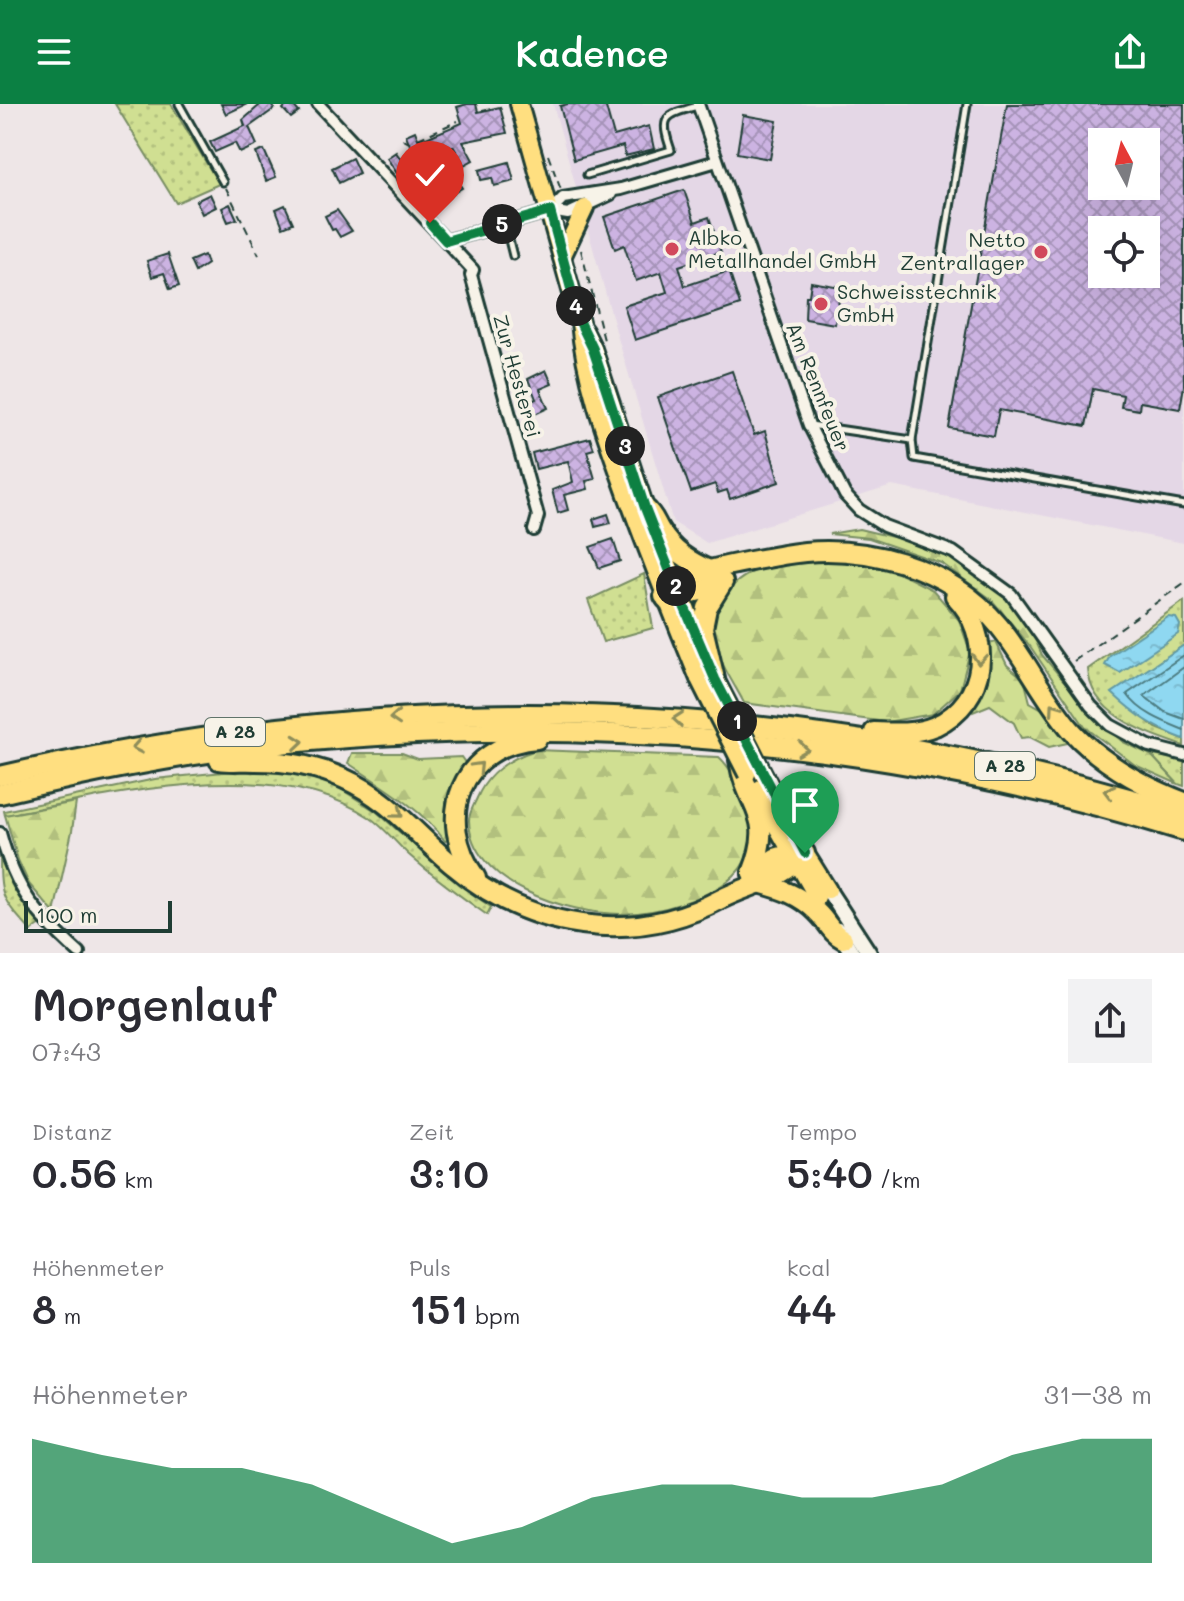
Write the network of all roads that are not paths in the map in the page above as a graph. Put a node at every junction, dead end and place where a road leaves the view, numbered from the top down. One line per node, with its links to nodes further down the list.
1 (179, 104): 8 (lane)
2 (318, 104): 13 (street)
3 (519, 104): 11 (main road)
4 (967, 104): 20 (lane)
5 (698, 105): 6 (street, Am Rennfeuer); 7 (lane)
6 (717, 161): 9 (street); 19 (street, Am Rennfeuer)
7 (587, 175)
8 (223, 182)
9 (621, 189): 10 (street); 11 (street)
10 (585, 208): 11 (street); 15 (main road)
11 (550, 211): 12 (street); 15 (main road)
12 (505, 223): 13 (street); 14 (lane)
13 (446, 241): 17 (street)
14 (513, 256)
15 (562, 257): 18 (main road)
16 (485, 268): 17 (lane)
17 (473, 270): 23 (street, Zur Hesterei)
18 (580, 322): 22 (main road); 26 (main road)
19 (809, 425): 20 (lane); 30 (street, Am Rennfeuer)
20 (912, 440): 21 (lane)
21 (1184, 505)
22 (645, 508): 25 (highway); 26 (main road)
23 (534, 530)
24 (928, 573): 25 (highway); 29 (highway, one-way to 29); 35 (highway, one-way to 24)
25 (717, 576): 26 (highway); 27 (highway)
26 (672, 595): 27 (main road)
27 (707, 679): 32 (main road, bridge); 39 (main road, bridge)
28 (614, 733): 31 (highway, A 28, one-way to 28); 37 (highway, A 28, one-way to 37); 41 (highway, one-way to 28)
29 (824, 733): 33 (highway, A 28, one-way to 33); 36 (highway, A 28, one-way to 29)
30 (1184, 755)
31 (193, 756): 34 (highway, A 28); 41 (highway, one-way to 41)
32 (743, 769): 39 (main road); 40 (highway)
33 (0, 776)
34 (0, 794)
35 (1184, 802)
36 (1184, 814)
37 (1184, 831)
38 (0, 833): 44 (street)
39 (799, 855): 40 (highway); 42 (main road)
40 (756, 878): 41 (highway); 43 (highway)
41 (483, 887)
42 (822, 893): 43 (main road); 45 (main road)
43 (848, 946)
44 (79, 953)
45 (869, 953)

